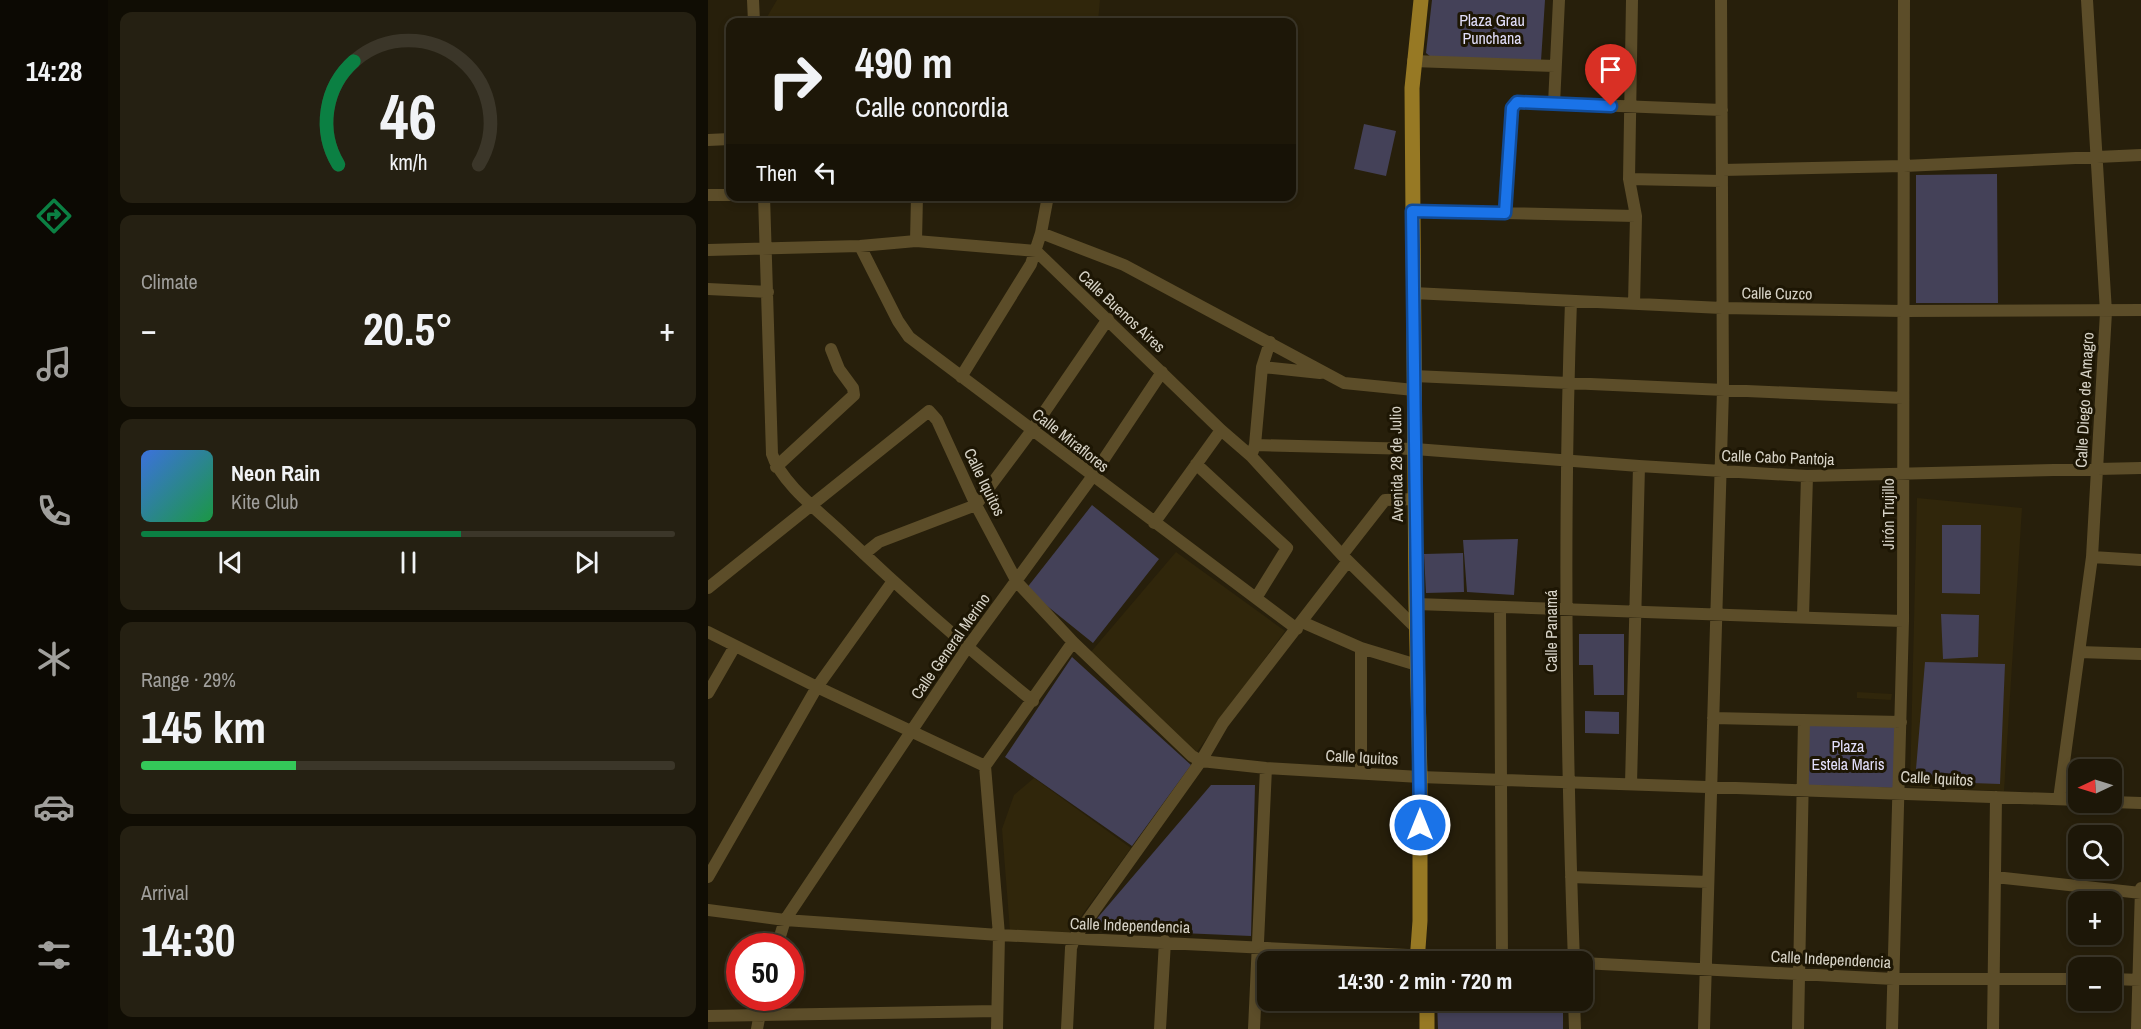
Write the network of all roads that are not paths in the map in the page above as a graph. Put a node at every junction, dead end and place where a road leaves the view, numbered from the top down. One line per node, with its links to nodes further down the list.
1 (753, 0): 8 (street)
2 (1560, 0): 10 (street)
3 (1632, 0): 12 (street)
4 (1721, 0): 13 (street)
5 (1904, 0): 18 (street, Jirón Trujillo)
6 (2087, 0): 17 (street, Calle Diego de Amagro)
7 (1422, 2): 9 (main road, Avenida 28 de Julio)
8 (754, 18)
9 (1413, 62): 10 (street); 26 (main road, Avenida 28 de Julio)
10 (1555, 66): 11 (street)
11 (1554, 104): 12 (street); 27 (street)
12 (1630, 107): 13 (street); 20 (street)
13 (1722, 110): 19 (street)
14 (726, 139): 15 (street)
15 (708, 140)
16 (2141, 155): 17 (street)
17 (2096, 157): 18 (street); 43 (street, Calle Diego de Amagro)
18 (1904, 166): 19 (street); 42 (street, Jirón Trujillo)
19 (1722, 175): 20 (street); 40 (street)
20 (1629, 179): 28 (street)
21 (708, 195): 22 (street)
22 (726, 195)
23 (764, 201): 32 (street)
24 (917, 201): 30 (street)
25 (1047, 201): 29 (street)
26 (1412, 211): 27 (street); 37 (main road, Avenida 28 de Julio)
27 (1505, 213): 28 (street)
28 (1636, 216): 39 (street)
29 (1041, 233): 34 (street); 45 (street)
30 (916, 241): 31 (street); 34 (street)
31 (860, 246): 32 (street); 50 (street, Calle Miraflores)
32 (766, 249): 33 (street); 36 (street)
33 (708, 250)
34 (1036, 251): 44 (street, Calle Buenos Aires); 50 (street)
35 (708, 289): 36 (street)
36 (768, 292): 62 (street)
37 (1413, 293): 38 (street, Calle Cuzco); 51 (main road, Avenida 28 de Julio)
38 (1571, 301): 39 (street, Calle Cuzco); 52 (street, Calle Panamá)
39 (1634, 304): 40 (street, Calle Cuzco)
40 (1722, 309): 42 (street, Calle Cuzco); 53 (street)
41 (2141, 310): 43 (street, Calle Cuzco)
42 (1903, 311): 43 (street, Calle Cuzco); 54 (street, Jirón Trujillo)
43 (2106, 312): 63 (street, Calle Diego de Amagro)
44 (1108, 319): 48 (street, Calle Buenos Aires); 55 (street)
45 (1270, 342): 47 (street); 49 (street)
46 (831, 349): 62 (street)
47 (1262, 367): 49 (street); 58 (street)
48 (1162, 372): 56 (street, Calle Buenos Aires); 68 (street, Calle General Merino)
49 (1324, 374): 51 (street)
50 (961, 377): 55 (street, Calle Miraflores)
51 (1414, 383): 52 (street); 57 (main road, Avenida 28 de Julio)
52 (1568, 383): 53 (street); 59 (street, Calle Panamá)
53 (1723, 390): 54 (street); 65 (street)
54 (1903, 398): 66 (street, Jirón Trujillo)
55 (1032, 430): 68 (street, Calle Miraflores); 70 (street)
56 (1221, 430): 58 (street, Calle Buenos Aires); 60 (street)
57 (1415, 449): 58 (street, Calle Cabo Pantoja); 59 (street, Calle Cabo Pantoja); 69 (main road, Avenida 28 de Julio)
58 (1253, 451): 75 (street, Calle Buenos Aires)
59 (1566, 460): 61 (street, Calle Cabo Pantoja); 83 (street, Calle Panamá)
60 (1196, 464): 72 (street); 80 (street)
61 (1639, 466): 65 (street, Calle Cabo Pantoja); 84 (street)
62 (776, 467): 71 (street)
63 (2096, 468): 64 (street, Calle Cabo Pantoja); 66 (street, Calle Cabo Pantoja); 74 (street, Calle Diego de Amagro)
64 (2141, 468)
65 (1721, 472): 67 (street, Calle Cabo Pantoja); 85 (street)
66 (1904, 474): 67 (street, Calle Cabo Pantoja); 87 (street, Jirón Trujillo)
67 (1807, 476): 86 (street)
68 (1092, 477): 72 (street, Calle Miraflores); 78 (street, Calle General Merino)
69 (1415, 499): 75 (street); 81 (main road, Avenida 28 de Julio)
70 (976, 505): 71 (street, Calle Iquitos); 73 (street); 78 (street, Calle Iquitos)
71 (813, 506): 73 (street); 79 (street)
72 (1154, 523): 80 (street, Calle Miraflores)
73 (864, 554): 77 (street)
74 (2092, 557): 76 (street); 95 (street, Calle Diego de Amagro)
75 (1345, 558): 88 (street); 89 (street, Calle Buenos Aires)
76 (2141, 560)
77 (893, 581): 93 (street); 98 (street)
78 (1017, 582): 91 (street, Calle Iquitos); 93 (street, Calle General Merino)
79 (708, 588)
80 (1256, 598): 88 (street, Calle Miraflores)
81 (1416, 604): 82 (street); 89 (main road, Avenida 28 de Julio)
82 (1500, 607): 83 (street); 110 (street)
83 (1568, 609): 84 (street); 111 (street, Calle Panamá)
84 (1635, 611): 85 (street); 112 (street)
85 (1715, 614): 86 (street); 101 (street)
86 (1803, 617): 87 (street)
87 (1903, 621): 103 (street, Jirón Trujillo)
88 (1300, 626): 94 (street, Calle Miraflores); 105 (street)
89 (1416, 628): 97 (main road, Avenida 28 de Julio)
90 (708, 632): 92 (street)
91 (1073, 642): 100 (street); 105 (street, Calle Iquitos)
92 (735, 646): 98 (street); 99 (street)
93 (967, 648): 100 (street); 104 (street, Calle General Merino)
94 (1361, 648): 97 (street, Calle Miraflores); 108 (street)
95 (2079, 652): 96 (street); 117 (street, Calle Diego de Amagro)
96 (2141, 654)
97 (1417, 666): 109 (main road, Avenida 28 de Julio)
98 (817, 687): 104 (street); 121 (street)
99 (708, 693)
100 (1033, 701): 106 (street)
101 (1713, 718): 102 (street); 113 (street)
102 (1804, 720): 103 (street); 114 (street)
103 (1900, 722): 115 (street, Jirón Trujillo)
104 (911, 732): 106 (street); 128 (street, Calle General Merino)
105 (1201, 761): 107 (street, Calle Iquitos); 131 (street)
106 (985, 766): 130 (street)
107 (1266, 768): 108 (street, Calle Iquitos); 133 (street)
108 (1361, 773): 109 (street, Calle Iquitos)
109 (1420, 777): 110 (street, Calle Iquitos); 135 (main road, Avenida 28 de Julio)
110 (1501, 780): 111 (street, Calle Iquitos); 136 (street)
111 (1567, 782): 112 (street, Calle Iquitos); 122 (street, Calle Panamá)
112 (1631, 784): 113 (street, Calle Iquitos)
113 (1711, 787): 114 (street, Calle Iquitos); 124 (street)
114 (1804, 789): 115 (street, Calle Iquitos); 140 (street)
115 (1899, 793): 116 (street, Calle Iquitos); 142 (street, Jirón Trujillo)
116 (1996, 797): 117 (street, Calle Iquitos); 123 (street)
117 (2059, 799): 118 (street, Calle Iquitos)
118 (2068, 799)
119 (2122, 802): 120 (street)
120 (2141, 803)
121 (708, 877)
122 (1571, 877): 124 (street); 137 (street, Calle Panamá)
123 (1995, 877): 126 (street); 141 (street)
124 (1708, 882): 139 (street)
125 (2141, 888): 126 (street)
126 (2141, 893): 145 (street)
127 (708, 910): 128 (street, Calle Independencia)
128 (785, 920): 129 (street, Calle General Merino); 130 (street, Calle Independencia)
129 (781, 933)
130 (999, 935): 131 (street, Calle Independencia); 146 (street)
131 (1074, 939): 132 (street, Calle Independencia); 153 (street)
132 (1165, 941): 133 (street, Calle Independencia); 154 (street)
133 (1259, 948): 134 (street, Calle Independencia); 155 (street)
134 (1308, 951)
135 (1421, 951)
136 (1502, 951)
137 (1574, 951)
138 (1593, 964): 139 (street, Calle Independencia)
139 (1706, 969): 140 (street, Calle Independencia); 159 (street)
140 (1799, 974): 142 (street, Calle Independencia); 160 (street)
141 (1994, 977): 142 (street, Calle Independencia); 143 (street, Calle Independencia); 162 (street)
142 (1894, 979): 161 (street, Jirón Trujillo)
143 (2068, 979)
144 (2122, 980): 145 (street)
145 (2140, 980): 163 (street)
146 (997, 1011): 151 (street); 152 (street)
147 (1418, 1011): 156 (main road)
148 (1427, 1011): 157 (main road)
149 (1575, 1011): 158 (street)
150 (708, 1016): 151 (street)
151 (758, 1023)
152 (997, 1029)
153 (1067, 1029)
154 (1161, 1029)
155 (1254, 1029)
156 (1418, 1029)
157 (1428, 1029)
158 (1575, 1029)
159 (1704, 1029)
160 (1798, 1029)
161 (1892, 1029)
162 (1993, 1029)
163 (2137, 1029)

